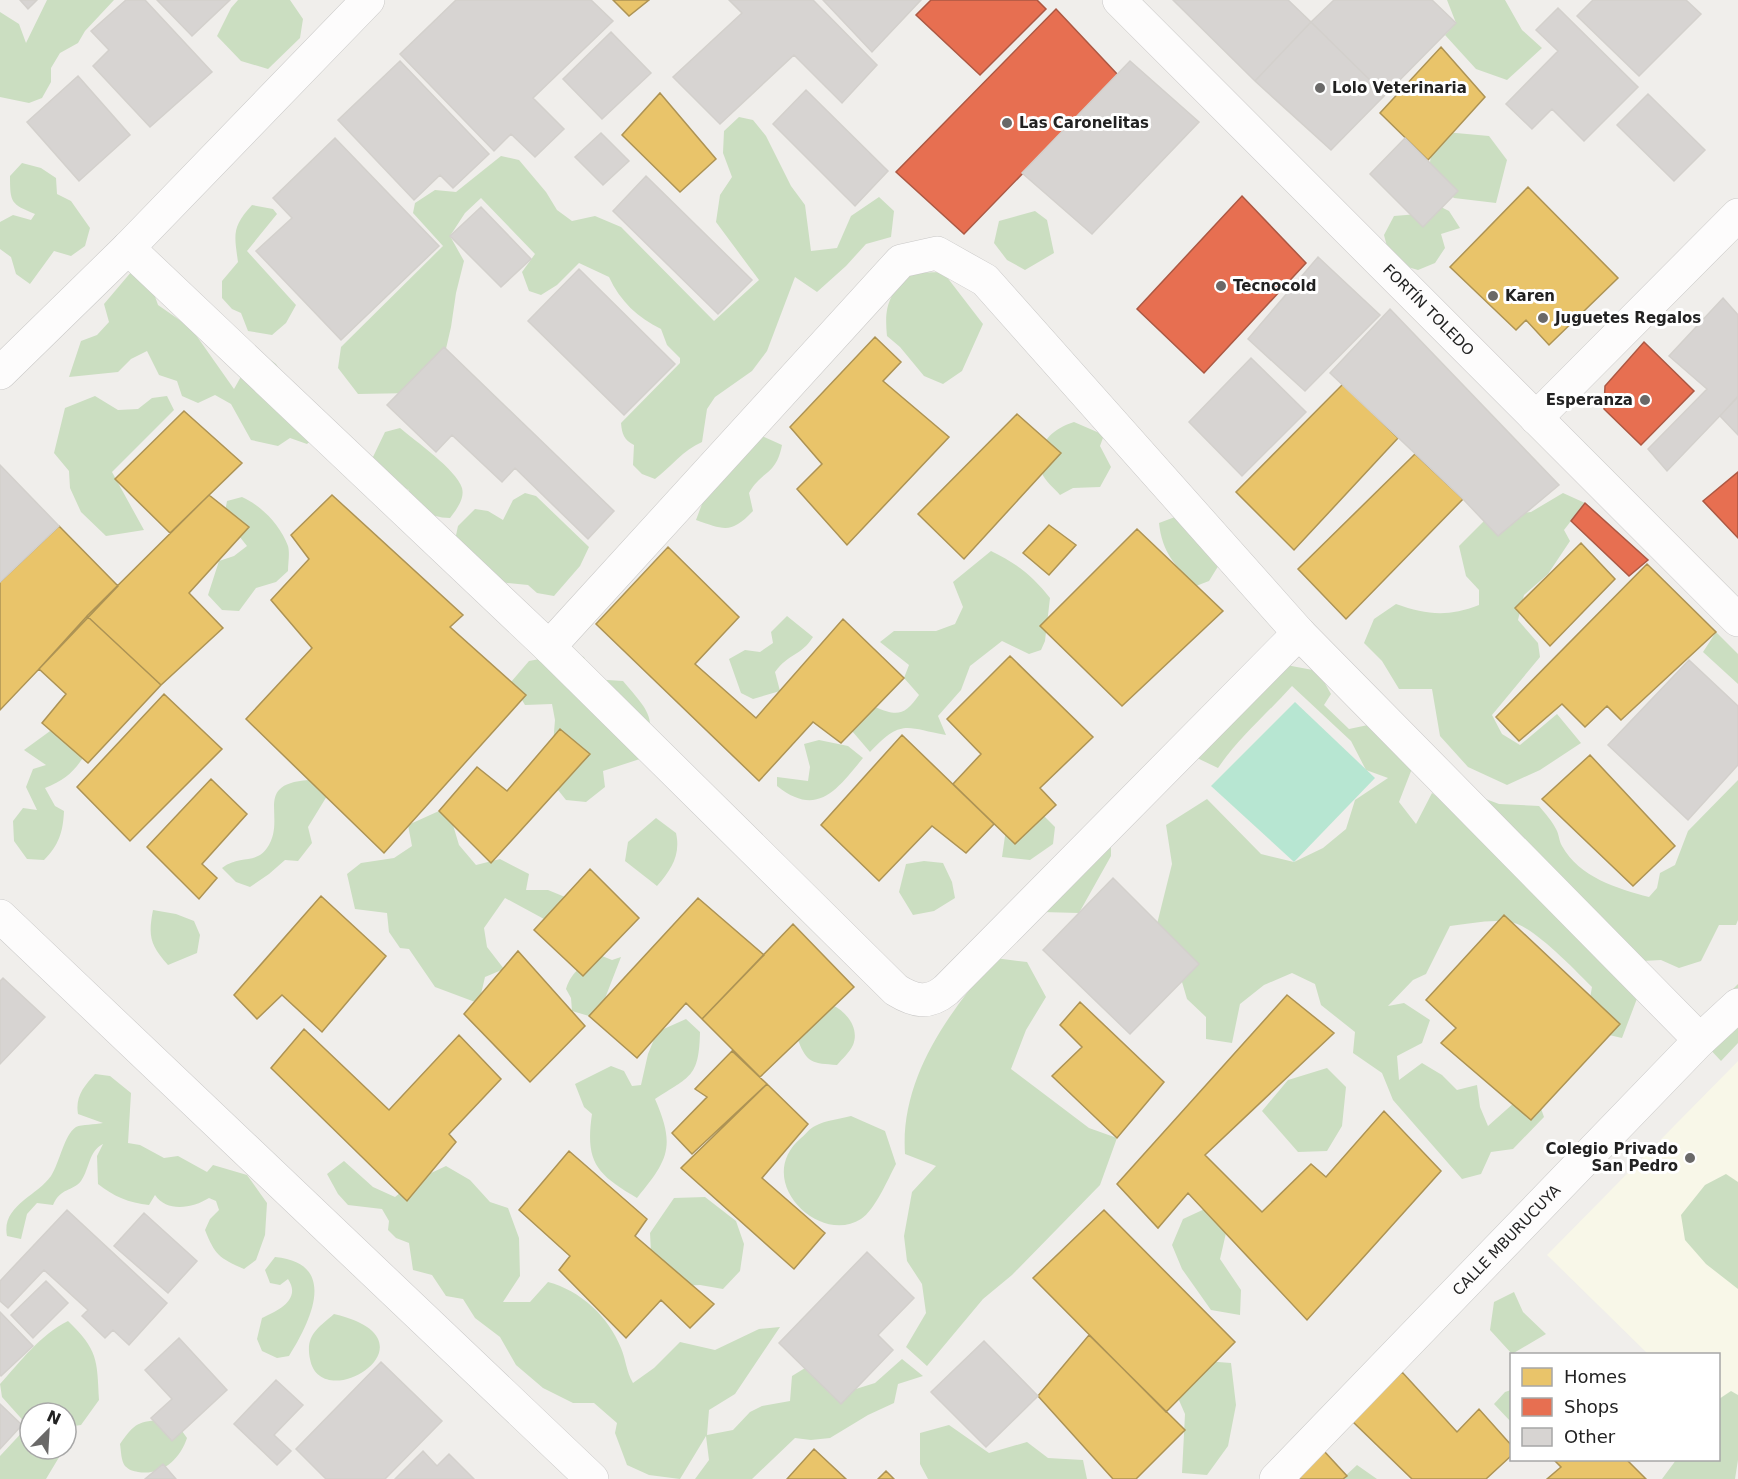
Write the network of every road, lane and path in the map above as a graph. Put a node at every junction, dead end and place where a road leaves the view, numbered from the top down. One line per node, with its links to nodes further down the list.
1 (368, 0): 4 (street)
2 (1136, 6): 6 (street, FORTÍN TOLEDO)
3 (1738, 215): 6 (street)
4 (128, 248): 5 (street); 9 (street)
5 (0, 373)
6 (1536, 418): 7 (street, FORTÍN TOLEDO)
7 (1738, 620)
8 (1299, 633): 9 (street); 9 (street); 12 (street)
9 (549, 647)
10 (0, 916): 13 (street)
11 (1738, 1005): 12 (street, CALLE MBURUCUYA)
12 (1700, 1040): 14 (street, CALLE MBURUCUYA)
13 (592, 1479)
14 (1276, 1479)

